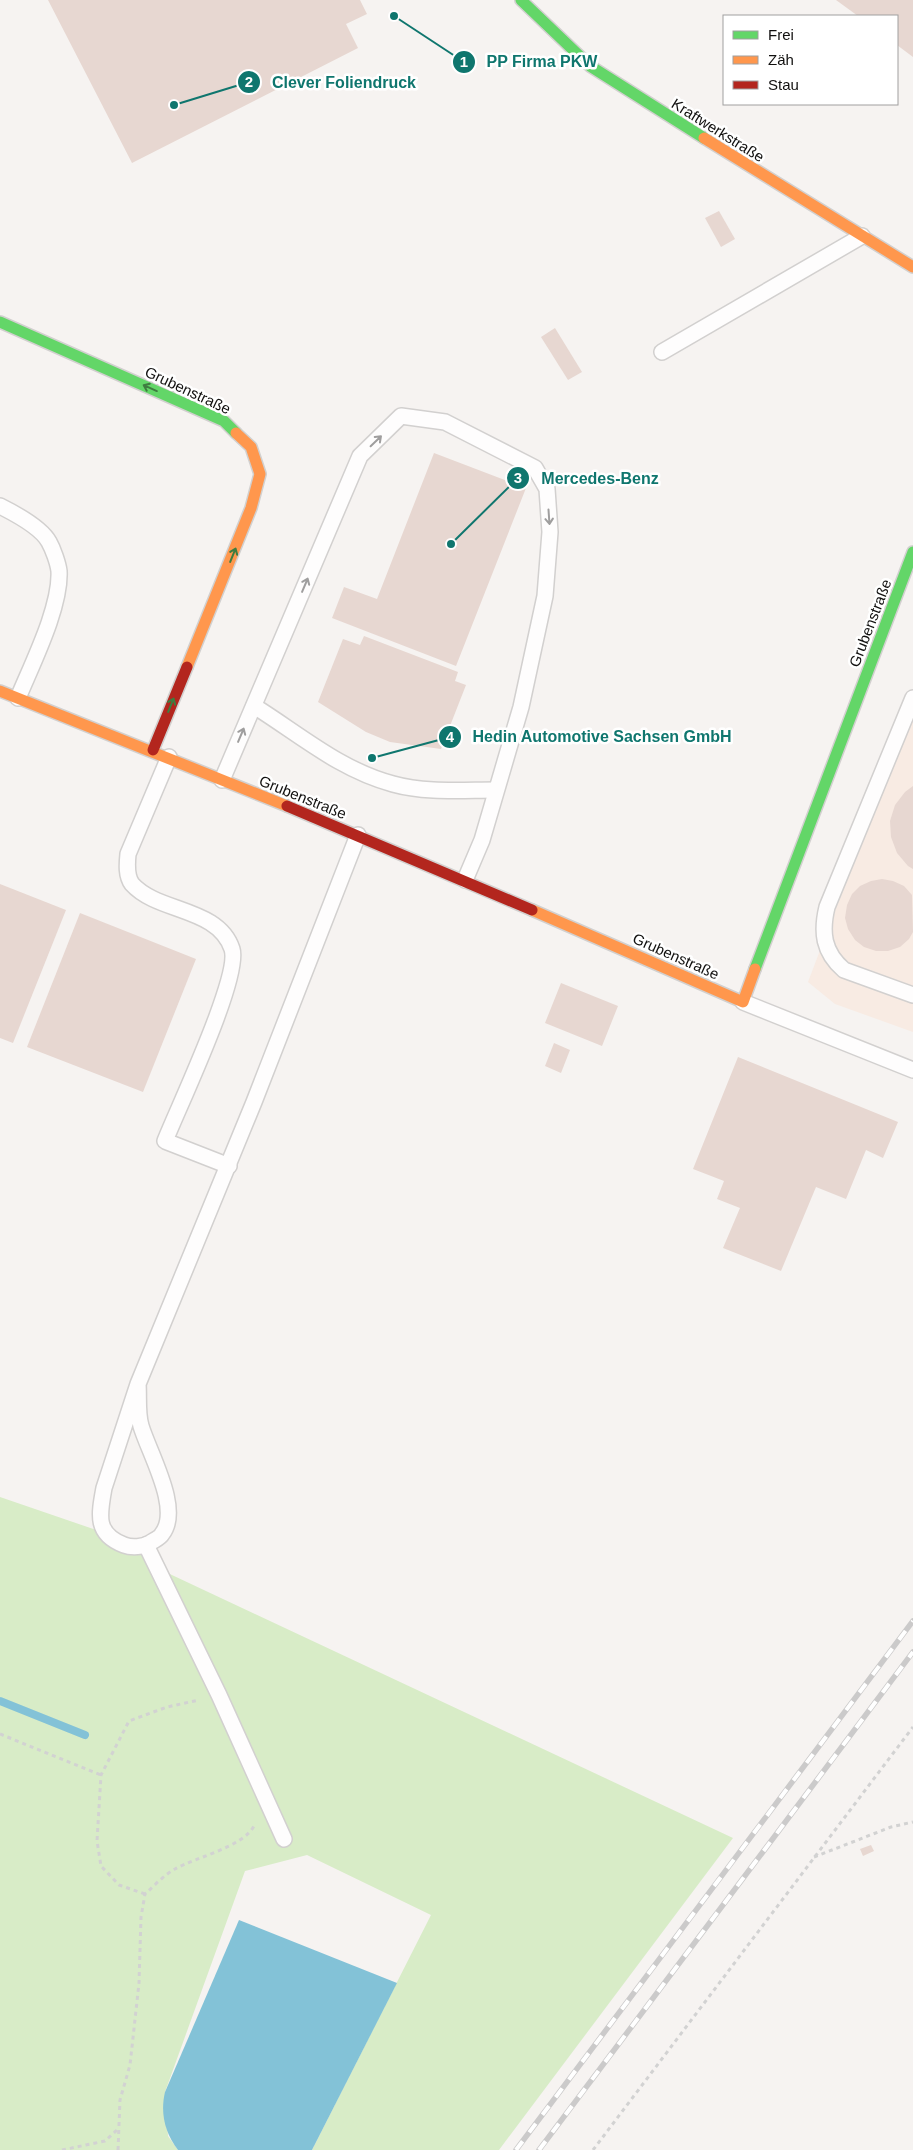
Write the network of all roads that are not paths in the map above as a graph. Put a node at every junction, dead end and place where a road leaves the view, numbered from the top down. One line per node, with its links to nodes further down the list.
1 (521, 0): 2 (street, Kraftwerkstraße)
2 (862, 236): 3 (street, Kraftwerkstraße); 5 (lane)
3 (913, 267)
4 (0, 322): 12 (street, Grubenstraße, one-way to 4)
5 (662, 352)
6 (0, 506): 9 (lane)
7 (913, 552): 19 (street, Grubenstraße)
8 (0, 691): 9 (street, Grubenstraße)
9 (18, 698): 12 (street, Grubenstraße)
10 (913, 698): 18 (lane)
11 (254, 706): 14 (lane, one-way to 11); 15 (lane); 15 (lane, one-way to 15)
12 (153, 750): 13 (street, Grubenstraße)
13 (168, 757): 14 (street, Grubenstraße); 21 (lane)
14 (222, 780): 16 (street, Grubenstraße)
15 (495, 790): 17 (lane)
16 (358, 835): 17 (street, Grubenstraße); 21 (lane)
17 (465, 880): 19 (street, Grubenstraße)
18 (913, 994)
19 (743, 1002): 20 (lane)
20 (913, 1070)
21 (228, 1166): 22 (lane)
22 (138, 1384): 23 (lane); 23 (lane)
23 (146, 1545): 24 (lane)
24 (284, 1839)

